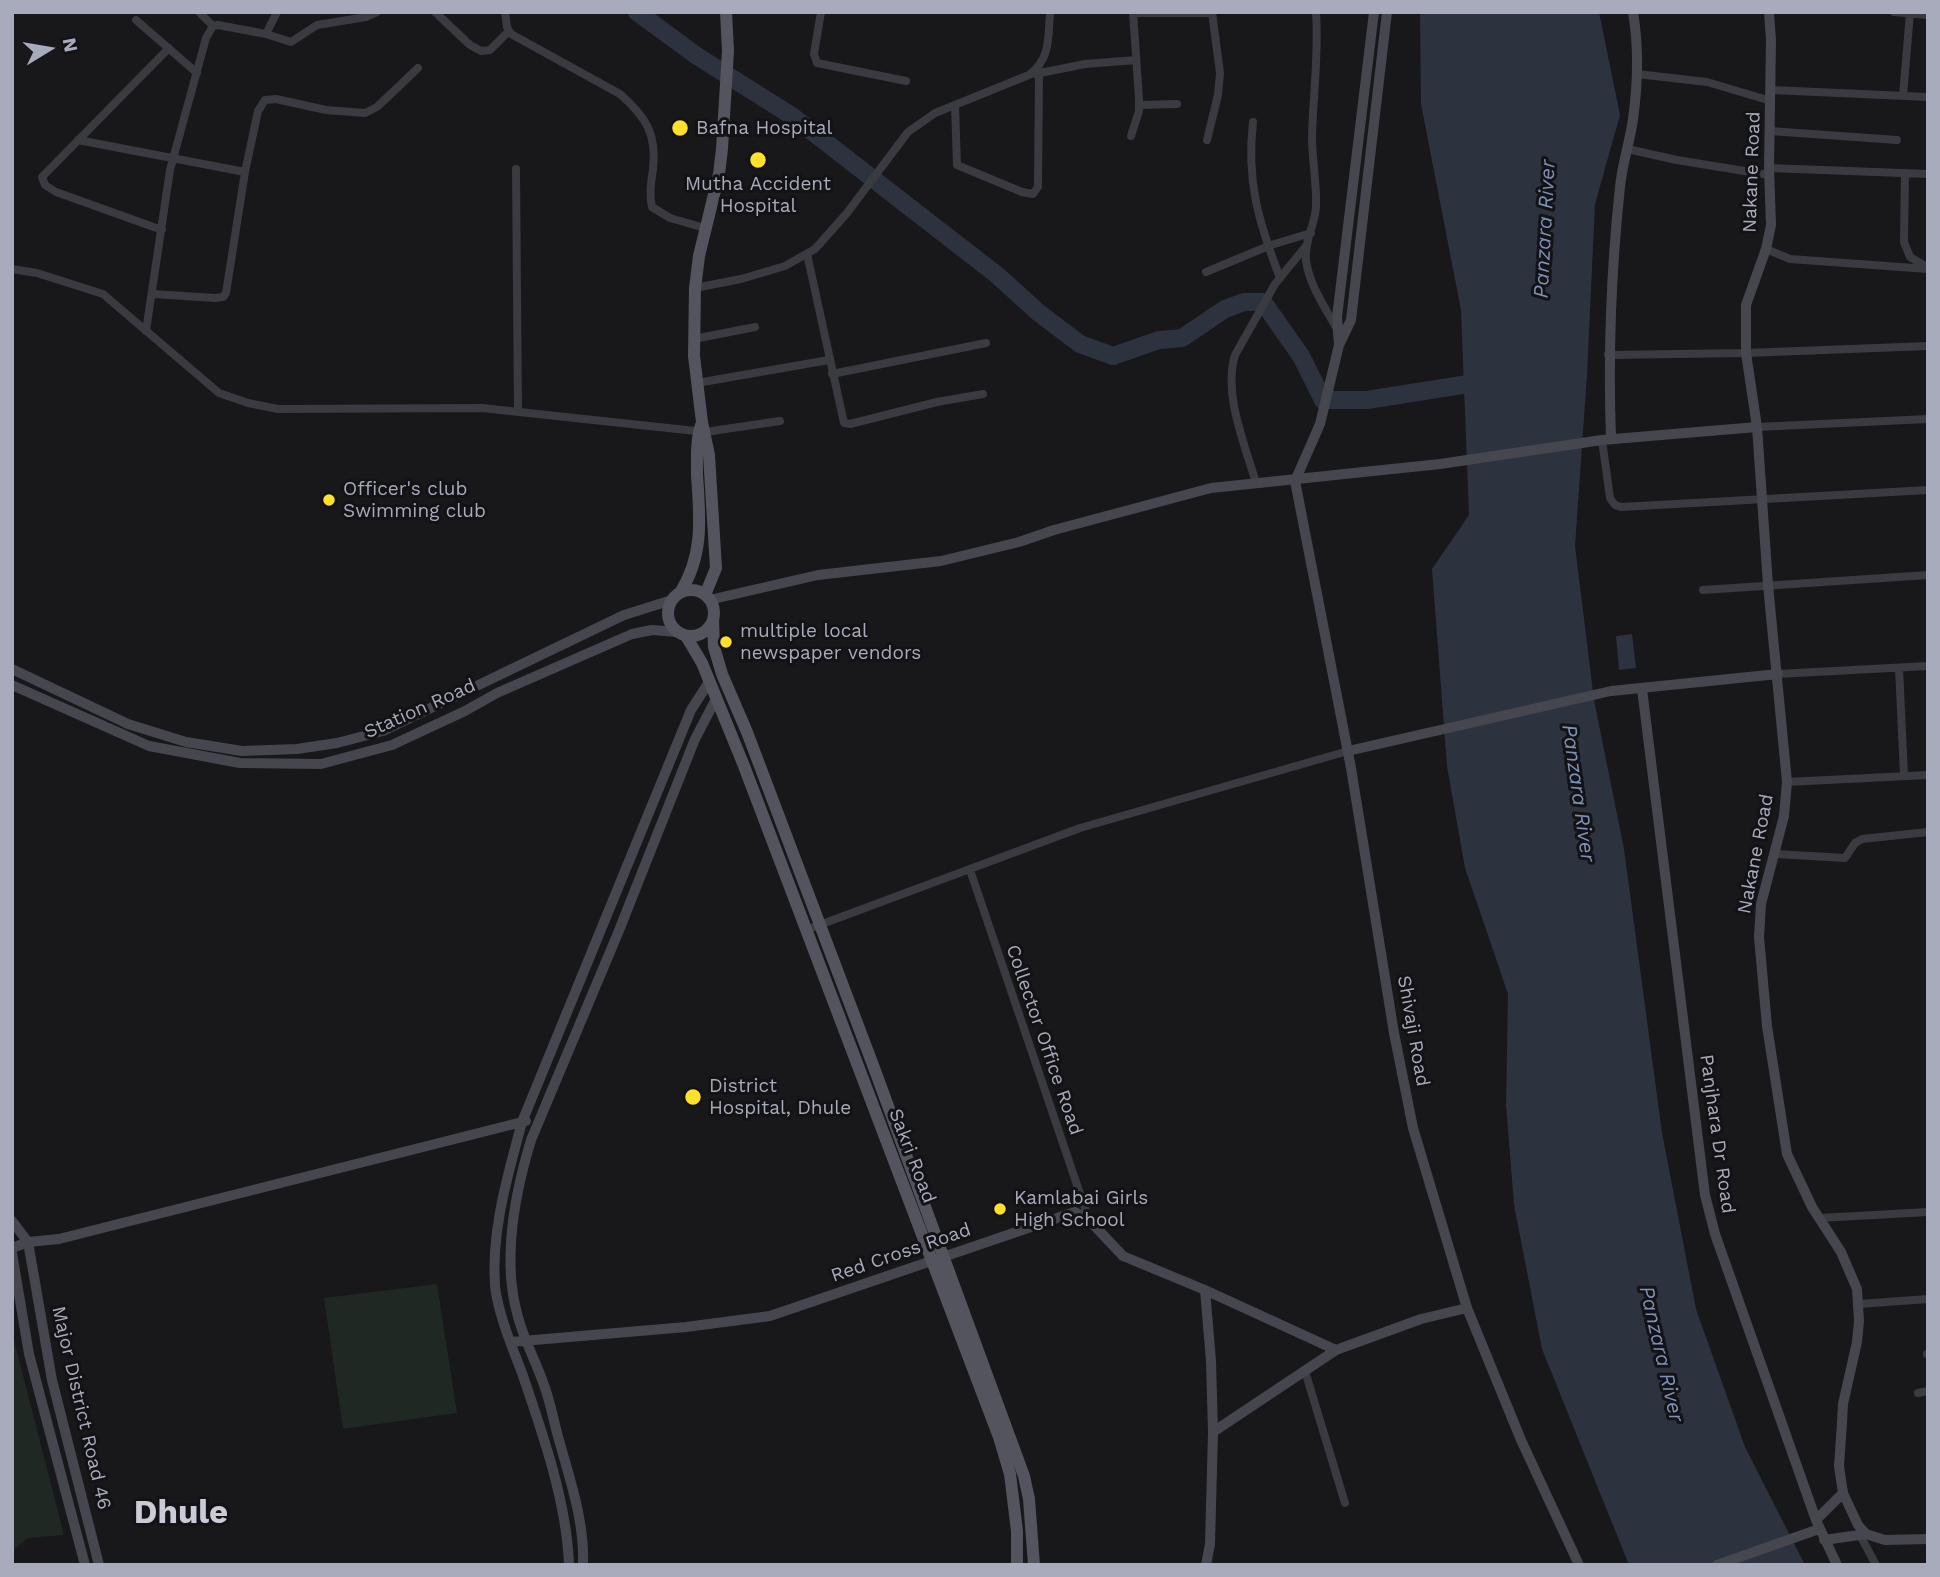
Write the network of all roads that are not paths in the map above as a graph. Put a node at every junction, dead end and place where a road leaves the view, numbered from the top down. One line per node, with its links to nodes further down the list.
1 (199, 12): 21 (street)
2 (277, 12): 23 (street)
3 (377, 12): 23 (street)
4 (435, 12): 22 (street)
5 (505, 12): 22 (street)
6 (726, 12): 24 (main road)
7 (732, 12): 24 (main road)
8 (821, 12): 32 (street)
9 (1050, 12): 31 (street)
10 (1316, 12): 54 (street)
11 (1374, 12): 66 (street)
12 (1387, 12): 70 (street)
13 (1633, 12): 30 (street)
14 (1769, 12): 33 (street, Nakane Road)
15 (1894, 12): 18 (street)
16 (1133, 13): 17 (street); 26 (street)
17 (1212, 13): 43 (street)
18 (1910, 13): 19 (street); 34 (street)
19 (1928, 15)
20 (136, 20): 25 (street)
21 (213, 26): 23 (street); 28 (street)
22 (509, 31): 52 (street)
23 (266, 34)
24 (729, 34): 52 (main road)
25 (169, 48): 28 (street); 42 (street)
26 (1136, 60): 29 (street); 38 (street)
27 (418, 68): 48 (street)
28 (197, 73): 46 (street)
29 (1039, 73): 31 (street); 37 (street)
30 (1637, 74): 33 (street); 45 (street)
31 (1029, 75): 37 (street)
32 (906, 81)
33 (1772, 96): 34 (street); 40 (street, Nakane Road)
34 (1903, 96): 35 (street)
35 (1928, 97)
36 (1177, 104): 38 (street)
37 (955, 105): 58 (street)
38 (1139, 105): 41 (street)
39 (1253, 122): 55 (street)
40 (1770, 131): 44 (street); 49 (street, Nakane Road)
41 (1131, 136)
42 (78, 140): 46 (street); 53 (street)
43 (1207, 140)
44 (1897, 140)
45 (1627, 149): 49 (street); 73 (street)
46 (173, 158): 48 (street); 53 (street)
47 (516, 169): 78 (street)
48 (245, 172): 64 (street)
49 (1769, 172): 50 (street); 57 (street, Nakane Road)
50 (1905, 173): 51 (street); 59 (street)
51 (1928, 174)
52 (705, 228): 63 (main road)
53 (162, 230): 64 (street)
54 (1311, 233): 55 (street); 56 (street)
55 (1268, 246): 61 (street); 62 (street)
56 (1306, 246): 62 (street); 66 (street)
57 (1766, 249): 59 (street); 72 (street, Nakane Road)
58 (807, 254): 63 (street); 74 (street)
59 (1928, 268)
60 (12, 269): 67 (street)
61 (1206, 272)
62 (1278, 281): 85 (street)
63 (695, 288): 68 (main road)
64 (153, 294): 67 (street)
65 (755, 327): 68 (street)
66 (1337, 329): 70 (street)
67 (146, 331): 78 (street)
68 (694, 338): 76 (main road)
69 (986, 342): 75 (street)
70 (1339, 345): 84 (street)
71 (1928, 346): 72 (street)
72 (1746, 353): 73 (street); 81 (street, Nakane Road)
73 (1608, 355): 83 (street)
74 (830, 360): 75 (street); 76 (street)
75 (832, 374): 77 (street)
76 (697, 383): 82 (main road)
77 (983, 394)
78 (518, 412): 82 (street)
79 (1928, 419): 81 (street)
80 (780, 421): 82 (street)
81 (1758, 427): 83 (street); 87 (street, Nakane Road)
82 (702, 428): 91 (main road); 92 (main road)
83 (1606, 439): 84 (street); 87 (street)
84 (1295, 481): 85 (street); 105 (street, Shivaji Road)
85 (1256, 483): 92 (street)
86 (1928, 490): 87 (street)
87 (1762, 499): 89 (street, Nakane Road)
88 (1928, 575): 89 (street)
89 (1768, 585): 90 (street); 98 (street, Nakane Road)
90 (1703, 590)
91 (676, 597): 92 (main road); 94 (main road); 103 (street, Station Road)
92 (707, 598): 93 (main road)
93 (713, 620): 94 (main road); 112 (main road)
94 (682, 634): 99 (main road, Sakri Road); 104 (street, Station Road)
95 (1928, 667): 96 (street)
96 (1899, 668): 98 (street); 106 (street)
97 (12, 669): 103 (street, Station Road)
98 (1778, 674): 101 (street); 108 (street, Nakane Road)
99 (709, 682): 102 (main road, Sakri Road); 114 (street)
100 (12, 685): 104 (street, Station Road)
101 (1642, 689): 105 (street); 136 (street, Panjhara Dr Road)
102 (716, 699): 113 (main road, Sakri Road); 115 (street)
103 (128, 724): 104 (street)
104 (123, 736)
105 (1348, 751): 111 (street); 128 (street, Shivaji Road)
106 (1904, 775): 107 (street); 108 (street)
107 (1928, 775)
108 (1787, 782): 110 (street, Nakane Road)
109 (1928, 832): 110 (street)
110 (1776, 854): 119 (street, Nakane Road)
111 (970, 870): 112 (street); 120 (street, Collector Office Road)
112 (820, 925): 113 (street); 124 (main road)
113 (807, 930): 124 (main road, Sakri Road)
114 (583, 974): 115 (street); 117 (street)
115 (598, 981): 116 (street)
116 (540, 1117): 117 (street); 129 (street)
117 (522, 1122): 122 (street); 130 (street)
118 (1928, 1212): 119 (street)
119 (1819, 1218): 127 (street, Nakane Road)
120 (1088, 1220): 124 (street, Red Cross Road); 125 (street)
121 (12, 1222): 122 (street, Major District Road 46)
122 (28, 1242): 123 (street); 141 (street, Major District Road 46)
123 (13, 1255): 140 (street, Major District Road 46)
124 (937, 1259): 129 (street, Red Cross Road); 144 (main road, Sakri Road); 145 (main road)
125 (1205, 1290): 131 (street); 133 (street)
126 (1928, 1299): 127 (street)
127 (1858, 1304): 134 (street, Nakane Road)
128 (1467, 1308): 131 (street); 147 (street, Shivaji Road)
129 (526, 1341): 130 (street, Red Cross Road); 143 (street)
130 (511, 1342): 142 (street)
131 (1336, 1350): 132 (street)
132 (1305, 1371): 133 (street); 135 (street)
133 (1213, 1432): 146 (street)
134 (1843, 1493): 136 (street); 137 (street, Nakane Road)
135 (1345, 1503)
136 (1817, 1525): 139 (street, Panjhara Dr Road); 148 (street)
137 (1863, 1534): 138 (street); 139 (street); 150 (street)
138 (1928, 1539)
139 (1824, 1541): 149 (street, Panjhara Dr Road)
140 (85, 1565)
141 (99, 1565)
142 (569, 1565)
143 (583, 1565)
144 (1017, 1565)
145 (1034, 1565)
146 (1206, 1565)
147 (1579, 1565)
148 (1717, 1565)
149 (1837, 1565)
150 (1876, 1565)

